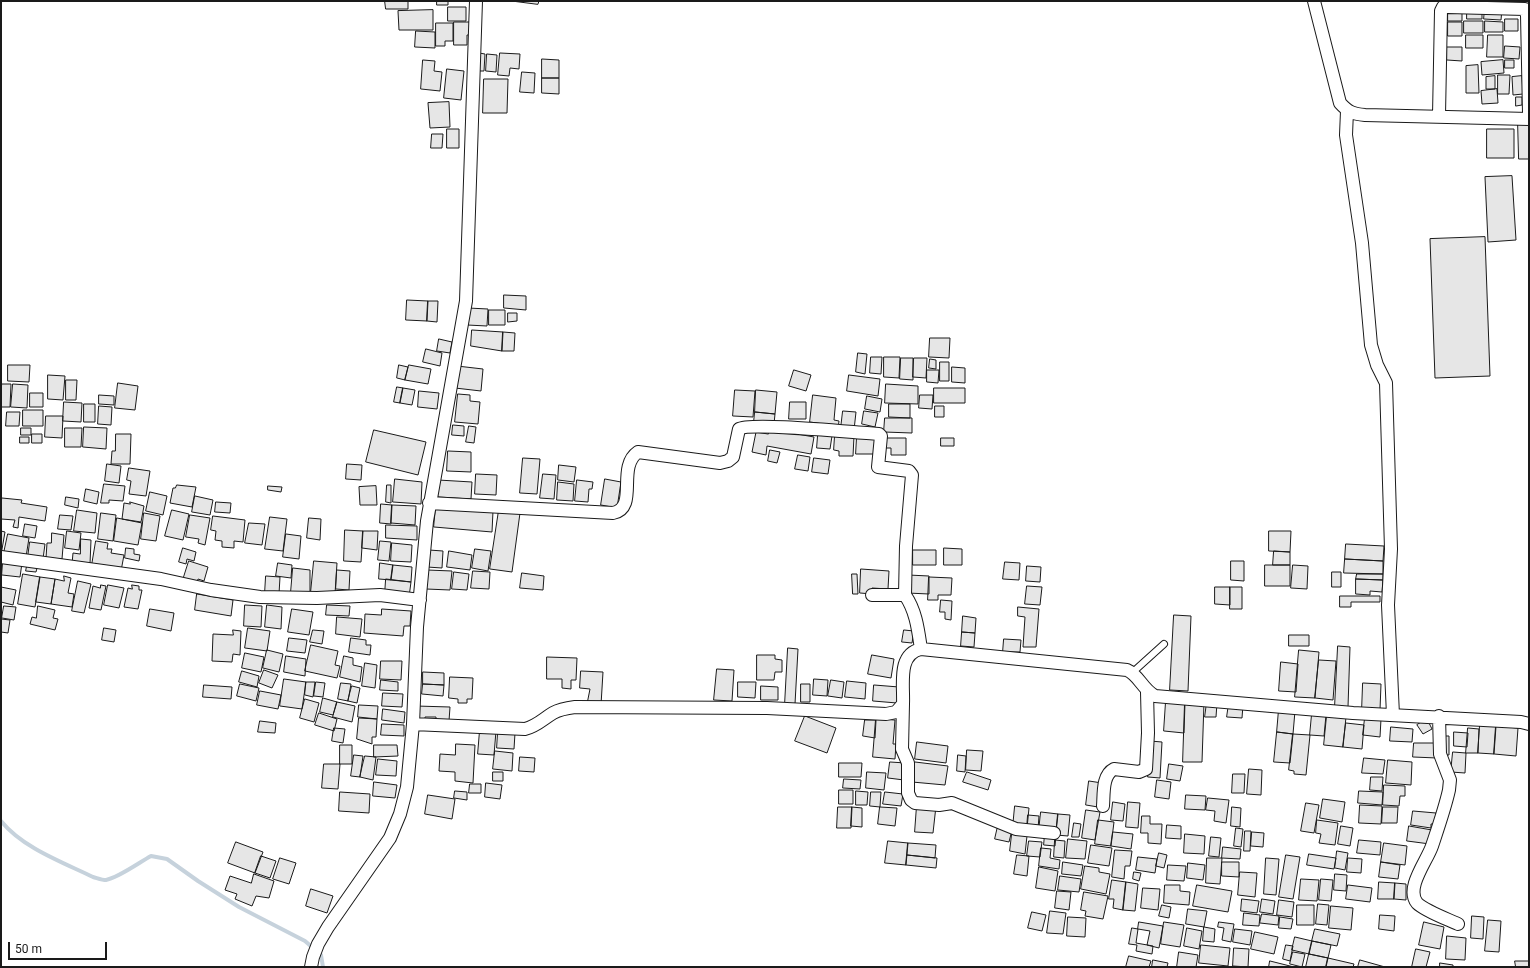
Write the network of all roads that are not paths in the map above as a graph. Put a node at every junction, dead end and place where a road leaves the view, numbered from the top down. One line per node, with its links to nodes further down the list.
1 (476, 1): 7 (street)
2 (1314, 1): 3 (street)
3 (1347, 112): 5 (street); 17 (street)
4 (1529, 113): 5 (street)
5 (1439, 115): 6 (street)
6 (1529, 119)
7 (430, 503): 10 (street); 11 (street)
8 (1, 557): 11 (street)
9 (872, 595): 10 (street)
10 (905, 595): 13 (street)
11 (420, 600): 19 (street)
12 (1164, 644): 14 (lane)
13 (921, 648): 14 (street); 16 (street)
14 (1133, 672): 15 (street)
15 (1147, 692): 17 (street); 21 (street)
16 (903, 704): 19 (street); 22 (street)
17 (1394, 715): 18 (street)
18 (1439, 716): 20 (street); 23 (street)
19 (413, 724): 24 (street)
20 (1529, 724)
21 (1104, 806)
22 (1054, 834)
23 (1458, 924)
24 (311, 967)

